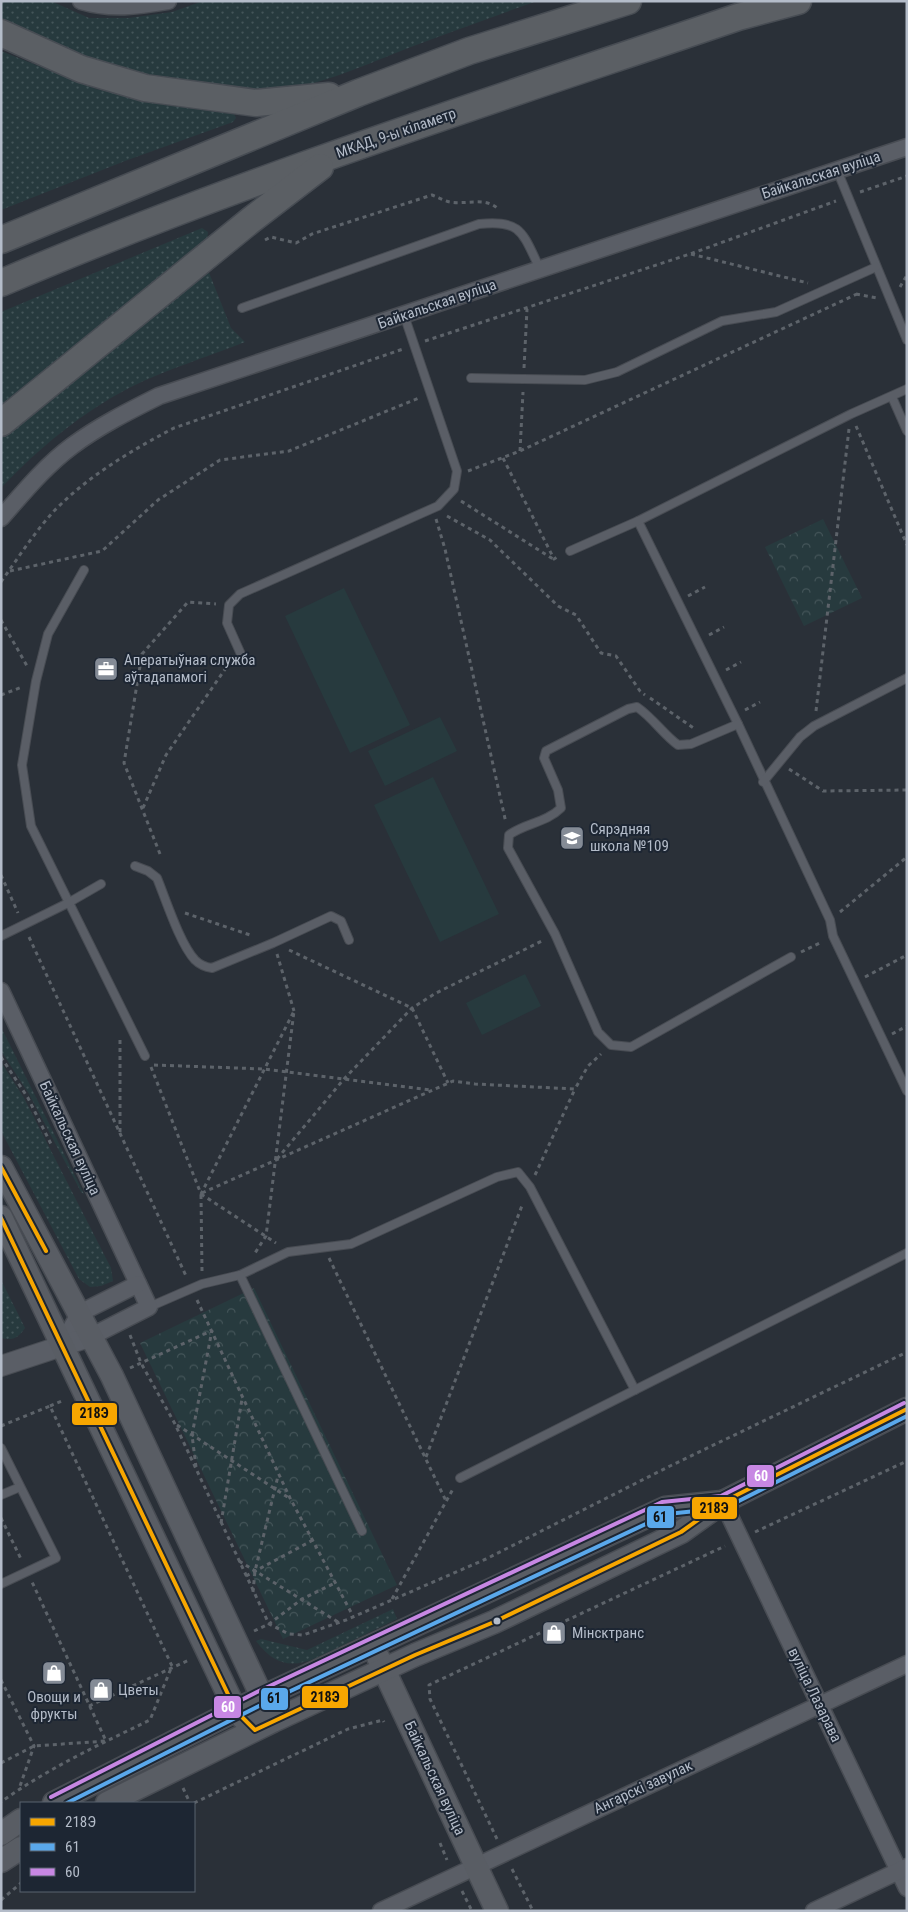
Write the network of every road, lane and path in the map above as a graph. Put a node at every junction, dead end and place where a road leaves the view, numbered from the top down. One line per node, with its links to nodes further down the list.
1 (81, 1): 2 (street)
2 (168, 1)
3 (628, 1): 6 (highway)
4 (798, 1): 8 (highway, МКАД, 9-ы кіламетр)
5 (1, 33): 6 (highway)
6 (358, 93): 13 (highway)
7 (907, 147): 9 (street, Байкальская вуліца)
8 (342, 151): 19 (highway, МКАД, 9-ы кіламетр); 32 (highway)
9 (837, 170): 11 (lane); 17 (street, Байкальская вуліца)
10 (907, 176): 11 (path)
11 (848, 197): 15 (path); 16 (lane)
12 (512, 225): 14 (path); 17 (lane); 23 (lane)
13 (1, 240)
14 (263, 240)
15 (690, 254): 20 (path); 26 (path)
16 (876, 267): 20 (lane); 22 (lane)
17 (540, 269): 24 (street, Байкальская вуліца)
18 (907, 275): 22 (path)
19 (1, 283)
20 (830, 288): 21 (path); 27 (lane)
21 (857, 294): 22 (path); 34 (path)
22 (890, 301): 25 (lane)
23 (242, 308)
24 (404, 316): 26 (lane); 38 (street, Байкальская вуліца)
25 (907, 340)
26 (414, 345): 29 (lane); 44 (path)
27 (470, 378)
28 (907, 390): 30 (lane)
29 (431, 393): 35 (lane); 44 (path)
30 (892, 397): 31 (lane); 33 (lane)
31 (851, 414): 39 (lane); 40 (path); 56 (path)
32 (1, 423)
33 (907, 431)
34 (503, 458): 35 (path); 42 (path)
35 (456, 475): 36 (lane)
36 (450, 494): 37 (lane); 42 (path)
37 (433, 508): 48 (lane); 57 (path); 62 (path)
38 (1, 518)
39 (638, 521): 41 (lane); 47 (lane)
40 (907, 545)
41 (570, 551): 42 (path)
42 (554, 559)
43 (84, 570): 53 (lane)
44 (8, 572): 45 (path)
45 (1, 582)
46 (705, 587): 47 (path)
47 (678, 602): 55 (lane)
48 (229, 605): 50 (lane); 61 (path)
49 (1, 620): 53 (path)
50 (240, 648): 51 (lane); 61 (path)
51 (244, 661)
52 (907, 678): 56 (lane)
53 (36, 681): 54 (path); 68 (lane)
54 (1, 695)
55 (738, 724): 59 (lane); 62 (lane)
56 (814, 726): 58 (lane)
57 (696, 729)
58 (779, 763): 59 (lane); 60 (path)
59 (763, 782): 70 (lane)
60 (907, 790)
61 (142, 809): 63 (path)
62 (509, 835): 72 (lane)
63 (160, 854)
64 (907, 855): 70 (path)
65 (135, 866): 69 (lane)
66 (1, 875): 71 (path)
67 (101, 884): 68 (lane)
68 (68, 903): 71 (lane); 81 (lane)
69 (169, 907): 75 (path); 75 (lane)
70 (830, 920): 79 (lane)
71 (23, 925): 73 (lane); 95 (path)
72 (555, 934): 82 (path); 84 (lane)
73 (1, 936)
74 (349, 940): 75 (lane)
75 (273, 943): 82 (path); 83 (path)
76 (818, 944): 78 (path)
77 (907, 955): 79 (path)
78 (792, 957): 84 (lane)
79 (856, 981): 94 (lane)
80 (1, 991): 107 (street, Байкальская вуліца)
81 (121, 1005): 85 (lane); 95 (path)
82 (412, 1008): 90 (path); 91 (path)
83 (294, 1011): 88 (path); 89 (path)
84 (611, 1045): 92 (path)
85 (145, 1056): 87 (path)
86 (1, 1057): 96 (path)
87 (150, 1065): 88 (path); 100 (path)
88 (264, 1069): 89 (path); 100 (path)
89 (287, 1072): 90 (path); 97 (path)
90 (344, 1079): 93 (path); 97 (path)
91 (448, 1083): 92 (path); 93 (path)
92 (575, 1089): 99 (path)
93 (432, 1090): 97 (path)
94 (907, 1091)
95 (120, 1133): 109 (path)
96 (54, 1149)
97 (276, 1160): 100 (path); 102 (path)
98 (1, 1167): 111 (main road)
99 (530, 1187): 103 (lane); 120 (lane); 129 (path)
100 (201, 1194): 102 (path); 108 (path)
101 (1, 1217): 115 (main road)
102 (266, 1236): 104 (path); 106 (path)
103 (324, 1249): 104 (lane); 129 (path)
104 (288, 1252): 106 (lane)
105 (907, 1253): 120 (lane)
106 (240, 1275): 108 (lane); 143 (lane)
107 (138, 1284): 110 (street, Байкальская вуліца); 111 (street)
108 (202, 1284): 109 (lane)
109 (192, 1288): 110 (lane); 113 (path)
110 (149, 1307): 112 (street)
111 (80, 1313): 114 (main road); 115 (street)
112 (124, 1320): 114 (street); 117 (path)
113 (212, 1330): 117 (path); 121 (path); 127 (path)
114 (92, 1336): 115 (street); 165 (main road)
115 (62, 1345): 118 (street); 168 (main road)
116 (907, 1352): 154 (path)
117 (141, 1363): 119 (path); 125 (path)
118 (2, 1367)
119 (128, 1369)
120 (635, 1390): 134 (lane)
121 (243, 1397): 131 (path); 133 (path)
122 (64, 1400): 123 (path)
123 (50, 1406): 126 (path); 162 (path)
124 (907, 1409): 140 (main road)
125 (175, 1424): 127 (path); 132 (path)
126 (1, 1426)
127 (192, 1435): 131 (path); 132 (path)
128 (1, 1448): 135 (lane)
129 (426, 1457): 139 (path)
130 (907, 1461): 144 (path)
131 (231, 1462): 136 (path); 142 (path)
132 (196, 1470): 142 (path)
133 (279, 1475): 136 (path); 138 (path)
134 (460, 1478): 139 (path)
135 (20, 1487): 137 (lane); 148 (lane)
136 (273, 1489): 138 (path); 147 (path)
137 (1, 1495)
138 (290, 1498): 145 (path)
139 (446, 1500): 154 (path)
140 (722, 1502): 144 (street, вуліца Лазарава); 159 (main road); 163 (main road)
141 (1, 1518): 148 (path)
142 (221, 1524): 146 (path)
143 (362, 1531)
144 (740, 1539): 166 (street, вуліца Лазарава); 184 (path)
145 (313, 1540): 147 (path); 150 (path)
146 (238, 1560): 147 (path); 149 (path)
147 (255, 1571): 149 (path); 152 (path); 153 (path)
148 (28, 1572): 151 (lane); 167 (path)
149 (246, 1576): 152 (path)
150 (335, 1583): 153 (path); 155 (path)
151 (1, 1584)
152 (253, 1592): 157 (path)
153 (302, 1599): 156 (path); 157 (path)
154 (392, 1600): 155 (path)
155 (353, 1616): 156 (path)
156 (338, 1623): 157 (path)
157 (268, 1624): 158 (path)
158 (250, 1632)
159 (372, 1645): 163 (main road, Байкальская вуліца); 165 (main road)
160 (189, 1659): 162 (path)
161 (907, 1664): 166 (street, Ангарскі завулак)
162 (172, 1666): 167 (path); 171 (path)
163 (384, 1669): 170 (main road); 186 (main road, Байкальская вуліца)
164 (1, 1680): 172 (path)
165 (262, 1698): 168 (main road); 170 (main road)
166 (819, 1705): 184 (street, Ангарскі завулак); 187 (street, вуліца Лазарава)
167 (90, 1706): 171 (path)
168 (236, 1711): 170 (main road); 177 (main road)
169 (383, 1720): 180 (path)
170 (255, 1730): 178 (main road)
171 (106, 1742): 172 (path); 175 (path)
172 (34, 1746): 173 (path); 175 (path)
173 (1, 1763)
174 (180, 1782): 179 (path)
175 (19, 1790): 176 (path)
176 (1, 1802)
177 (56, 1802)
178 (109, 1802)
179 (191, 1802)
180 (194, 1802)
181 (20, 1821): 182 (main road)
182 (1, 1834)
183 (20, 1849): 185 (main road)
184 (503, 1852): 186 (street, Ангарскі завулак); 193 (path)
185 (1, 1861)
186 (475, 1865): 191 (street, Ангарскі завулак); 192 (main road, Байкальская вуліца)
187 (902, 1869): 189 (street, вуліца Лазарава); 194 (street)
188 (20, 1884): 190 (path)
189 (907, 1888)
190 (1, 1900)
191 (381, 1911)
192 (497, 1911)
193 (533, 1911)
194 (814, 1911)

